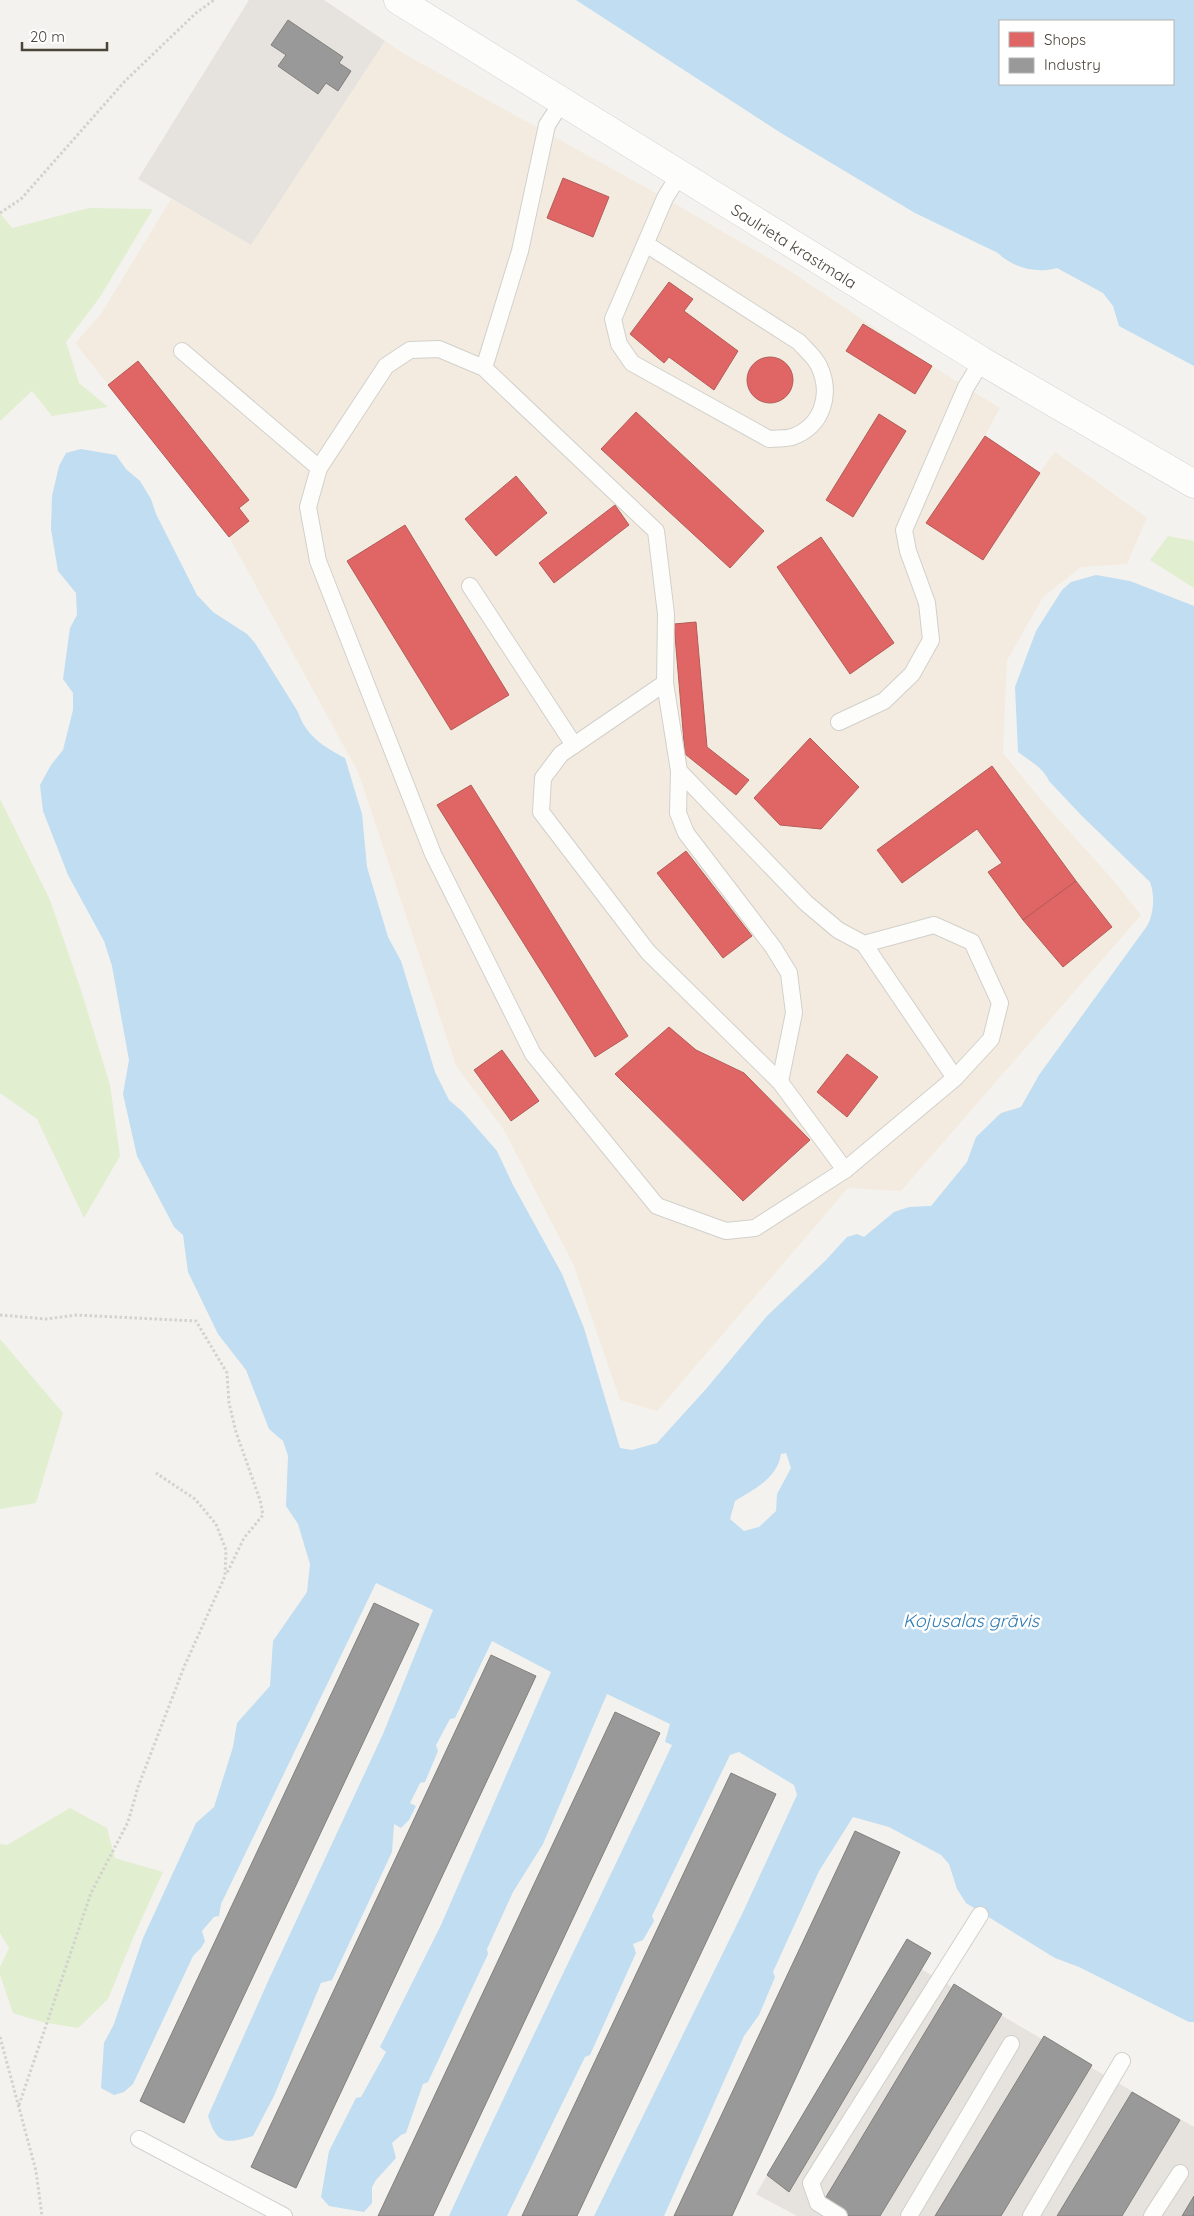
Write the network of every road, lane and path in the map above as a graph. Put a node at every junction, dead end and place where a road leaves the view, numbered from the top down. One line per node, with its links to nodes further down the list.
1 (214, 0): 5 (path)
2 (398, 0): 3 (street, Saulrieta krastmala)
3 (562, 102): 4 (street, Saulrieta krastmala); 9 (lane)
4 (679, 175): 6 (lane); 8 (street, Saulrieta krastmala)
5 (0, 213)
6 (646, 244): 6 (lane)
7 (182, 351): 10 (lane)
8 (982, 361): 11 (street, Saulrieta krastmala); 14 (lane)
9 (484, 368): 10 (lane); 13 (lane)
10 (319, 468): 20 (lane)
11 (1194, 484)
12 (470, 586): 15 (lane)
13 (665, 682): 15 (lane); 16 (lane)
14 (839, 722)
15 (574, 745): 19 (lane)
16 (679, 771): 17 (lane); 19 (lane)
17 (864, 944): 18 (lane); 18 (lane)
18 (955, 1078): 20 (lane)
19 (780, 1082): 20 (lane)
20 (845, 1170)
21 (0, 1315): 23 (path)
22 (156, 1473): 23 (path)
23 (225, 1576): 28 (path)
24 (980, 1915): 33 (lane)
25 (0, 2037): 28 (path)
26 (1011, 2044): 34 (lane)
27 (1122, 2061): 35 (lane)
28 (19, 2105): 31 (path)
29 (139, 2139): 32 (lane)
30 (1180, 2173): 36 (lane)
31 (42, 2216)
32 (284, 2216)
33 (839, 2216)
34 (909, 2216)
35 (1031, 2216)
36 (1152, 2216)

